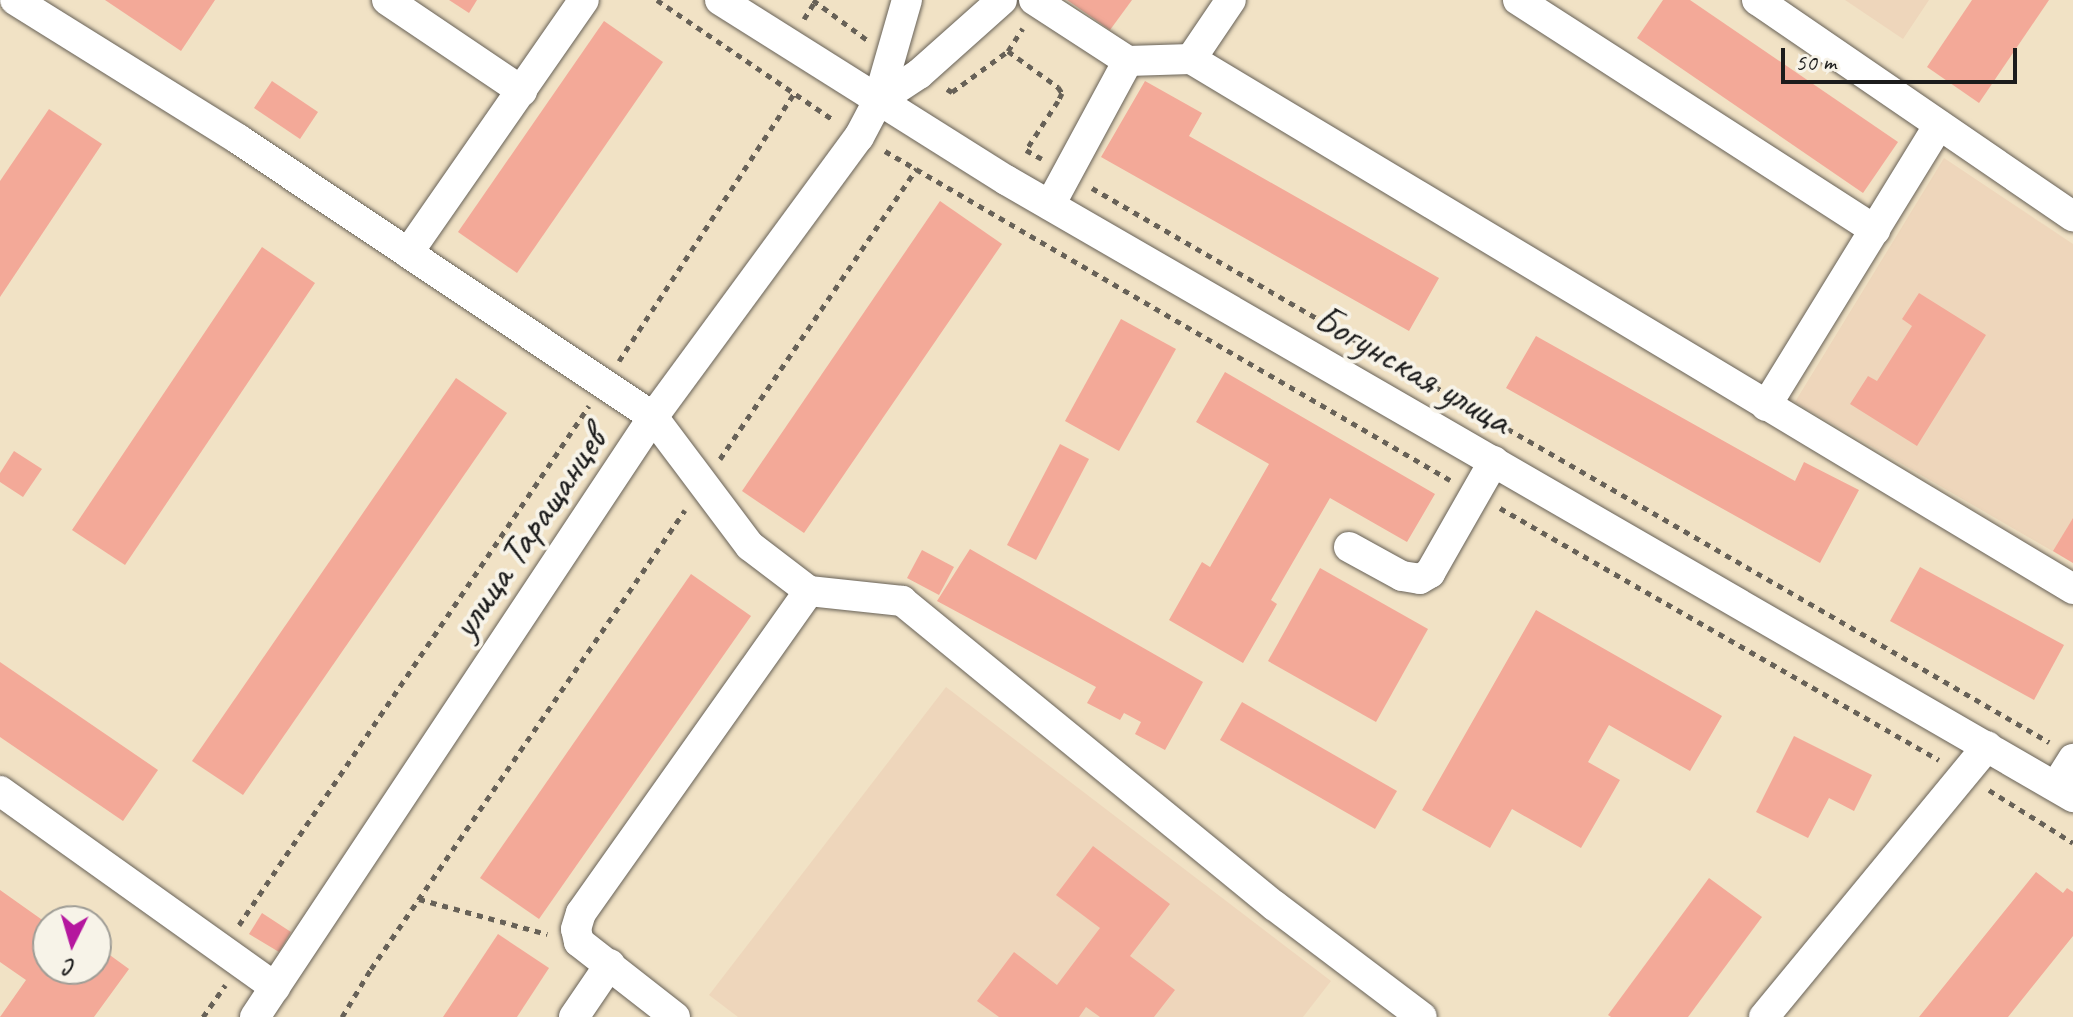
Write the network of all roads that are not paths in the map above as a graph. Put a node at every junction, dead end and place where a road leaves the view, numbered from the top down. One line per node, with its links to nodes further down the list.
1 (15, 0): 19 (street)
2 (387, 0): 13 (street)
3 (584, 0): 13 (street)
4 (720, 0): 14 (street, Богунская улица)
5 (907, 0): 14 (street, улица Таращанцев)
6 (1002, 0): 14 (street, улица Таращанцев)
7 (1034, 0): 12 (street)
8 (1231, 0): 11 (street)
9 (1518, 0): 18 (street)
10 (1757, 0): 15 (street)
11 (1191, 59): 12 (street); 20 (street)
12 (1128, 61): 16 (street)
13 (522, 91): 19 (street)
14 (878, 101): 16 (street, Богунская улица); 21 (street, улица Таращанцев)
15 (1939, 125): 17 (street); 18 (street)
16 (1050, 205): 22 (street, Богунская улица)
17 (2073, 216)
18 (1875, 230): 20 (street)
19 (408, 253): 21 (street)
20 (1766, 406): 24 (street)
21 (653, 417): 25 (street); 31 (street, улица Таращанцев)
22 (1494, 461): 23 (street); 26 (street, Богунская улица)
23 (1349, 547)
24 (2073, 589)
25 (809, 591): 30 (street); 35 (street)
26 (1987, 746): 29 (street, Богунская улица); 36 (street)
27 (2066, 753): 29 (street)
28 (0, 791): 31 (street)
29 (2064, 792)
30 (610, 964): 33 (street); 34 (street)
31 (275, 987): 32 (street, улица Таращанцев)
32 (255, 1017)
33 (574, 1017)
34 (675, 1017)
35 (1422, 1017)
36 (1764, 1017)

